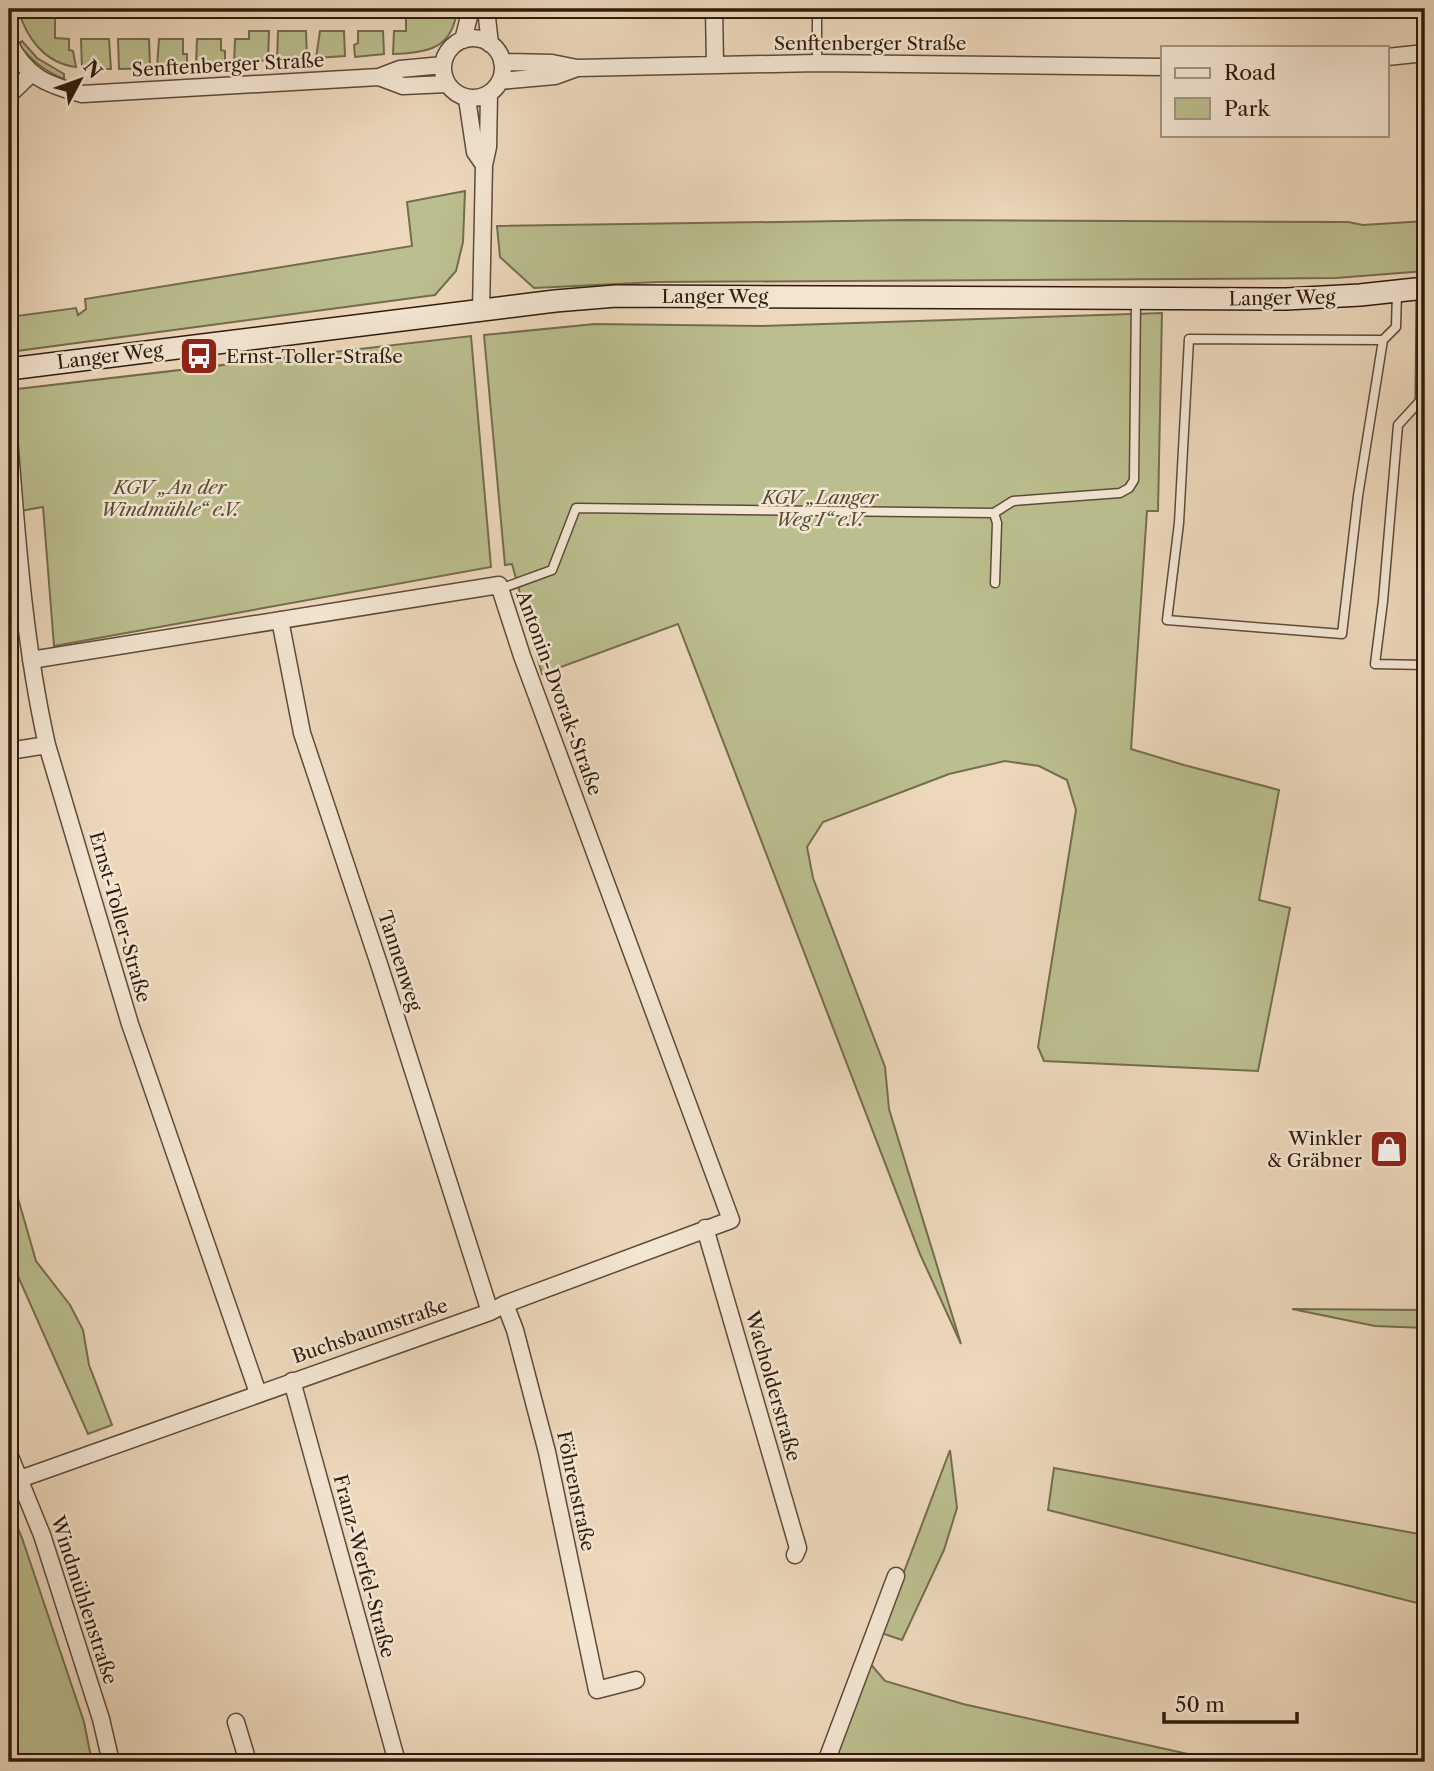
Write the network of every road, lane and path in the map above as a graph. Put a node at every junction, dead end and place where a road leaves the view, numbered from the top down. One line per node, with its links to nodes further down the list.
1 (471, 9): 5 (street)
2 (486, 9): 7 (street)
3 (714, 9): 12 (street)
4 (817, 9): 11 (lane)
5 (463, 40): 7 (street); 13 (street)
6 (9, 42): 16 (street)
7 (490, 44): 10 (street)
8 (1425, 53): 9 (street)
9 (1388, 57)
10 (502, 62): 15 (street, Senftenberger Straße); 18 (street)
11 (817, 63): 12 (street, Senftenberger Straße); 14 (street, Senftenberger Straße)
12 (715, 64): 15 (street, Senftenberger Straße)
13 (443, 65): 17 (street, Senftenberger Straße); 19 (street)
14 (1161, 67)
15 (577, 68): 18 (street, Senftenberger Straße)
16 (32, 74): 17 (street, Senftenberger Straße); 21 (street)
17 (379, 77): 19 (street, Senftenberger Straße)
18 (500, 81): 20 (street)
19 (447, 84): 22 (street)
20 (489, 94): 22 (street); 23 (street)
21 (9, 95)
22 (467, 99): 23 (street)
23 (484, 165): 27 (street)
24 (1423, 288): 25 (main road, Langer Weg); 37 (lane)
25 (1397, 291): 26 (main road, Langer Weg); 28 (lane)
26 (1136, 299): 27 (main road, Langer Weg); 31 (lane)
27 (481, 311): 29 (main road, Langer Weg)
28 (1383, 340): 28 (lane)
29 (9, 369)
30 (9, 437): 32 (street, Ernst-Toller-Straße)
31 (994, 513): 33 (lane); 34 (lane)
32 (12, 531): 36 (street, Ernst-Toller-Straße)
33 (995, 583)
34 (500, 589): 35 (street, Antonin-Dvorak-Straße); 40 (street, Antonin-Dvorak-Straße)
35 (280, 620): 36 (street, Antonin-Dvorak-Straße); 42 (street, Tannenweg)
36 (31, 660): 38 (street, Ernst-Toller-Straße)
37 (1425, 665)
38 (47, 745): 39 (street); 44 (street, Ernst-Toller-Straße)
39 (9, 751)
40 (731, 1220): 41 (street, Buchsbaumstraße)
41 (705, 1228): 42 (street, Buchsbaumstraße); 47 (street, Wacholderstraße)
42 (498, 1308): 43 (street, Buchsbaumstraße); 49 (street, Föhrenstraße)
43 (292, 1381): 44 (street, Buchsbaumstraße); 53 (street, Franz-Werfel-Straße)
44 (258, 1393): 46 (street, Buchsbaumstraße)
45 (9, 1454): 46 (street, Windmühlenstraße)
46 (20, 1479): 51 (street, Windmühlenstraße)
47 (795, 1555)
48 (896, 1576): 54 (street)
49 (636, 1680)
50 (236, 1722): 52 (street)
51 (111, 1762)
52 (247, 1762)
53 (397, 1762)
54 (826, 1762)

